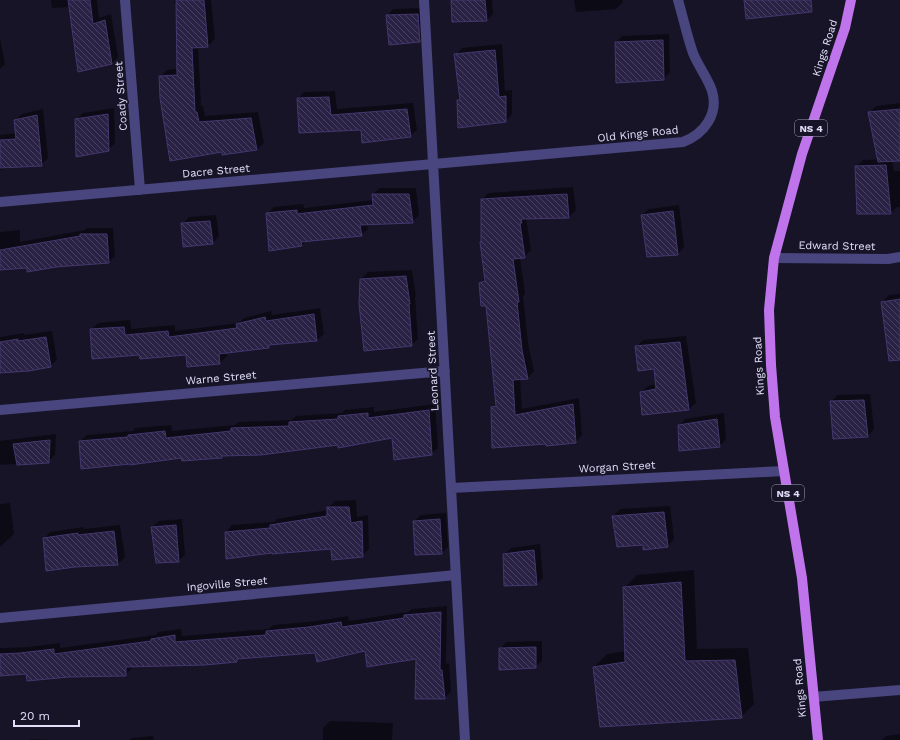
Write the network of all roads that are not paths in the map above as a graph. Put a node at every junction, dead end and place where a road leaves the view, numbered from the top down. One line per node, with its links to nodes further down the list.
1 (125, 0): 6 (street, Coady Street)
2 (424, 0): 5 (street, Leonard Street)
3 (678, 0): 5 (street, Old Kings Road)
4 (852, 0): 8 (main road, Kings Road / NS 4)
5 (433, 164): 6 (street, Dacre Street); 10 (street, Leonard Street)
6 (140, 190): 7 (street, Dacre Street)
7 (0, 202)
8 (774, 258): 9 (street, Edward Street); 12 (main road, Kings Road / NS 4)
9 (900, 258)
10 (445, 371): 11 (street, Warne Street); 13 (street, Leonard Street)
11 (0, 410)
12 (784, 470): 13 (street, Worgan Street); 17 (main road, Kings Road / NS 4)
13 (452, 488): 14 (street, Leonard Street)
14 (456, 575): 15 (street, Ingoville Street); 19 (street, Leonard Street)
15 (0, 618)
16 (900, 690): 17 (street)
17 (813, 696): 18 (main road, Kings Road / NS 4)
18 (816, 729): 20 (main road); 21 (main road, Kings Road / NS 4)
19 (465, 740)
20 (812, 740)
21 (818, 740)

